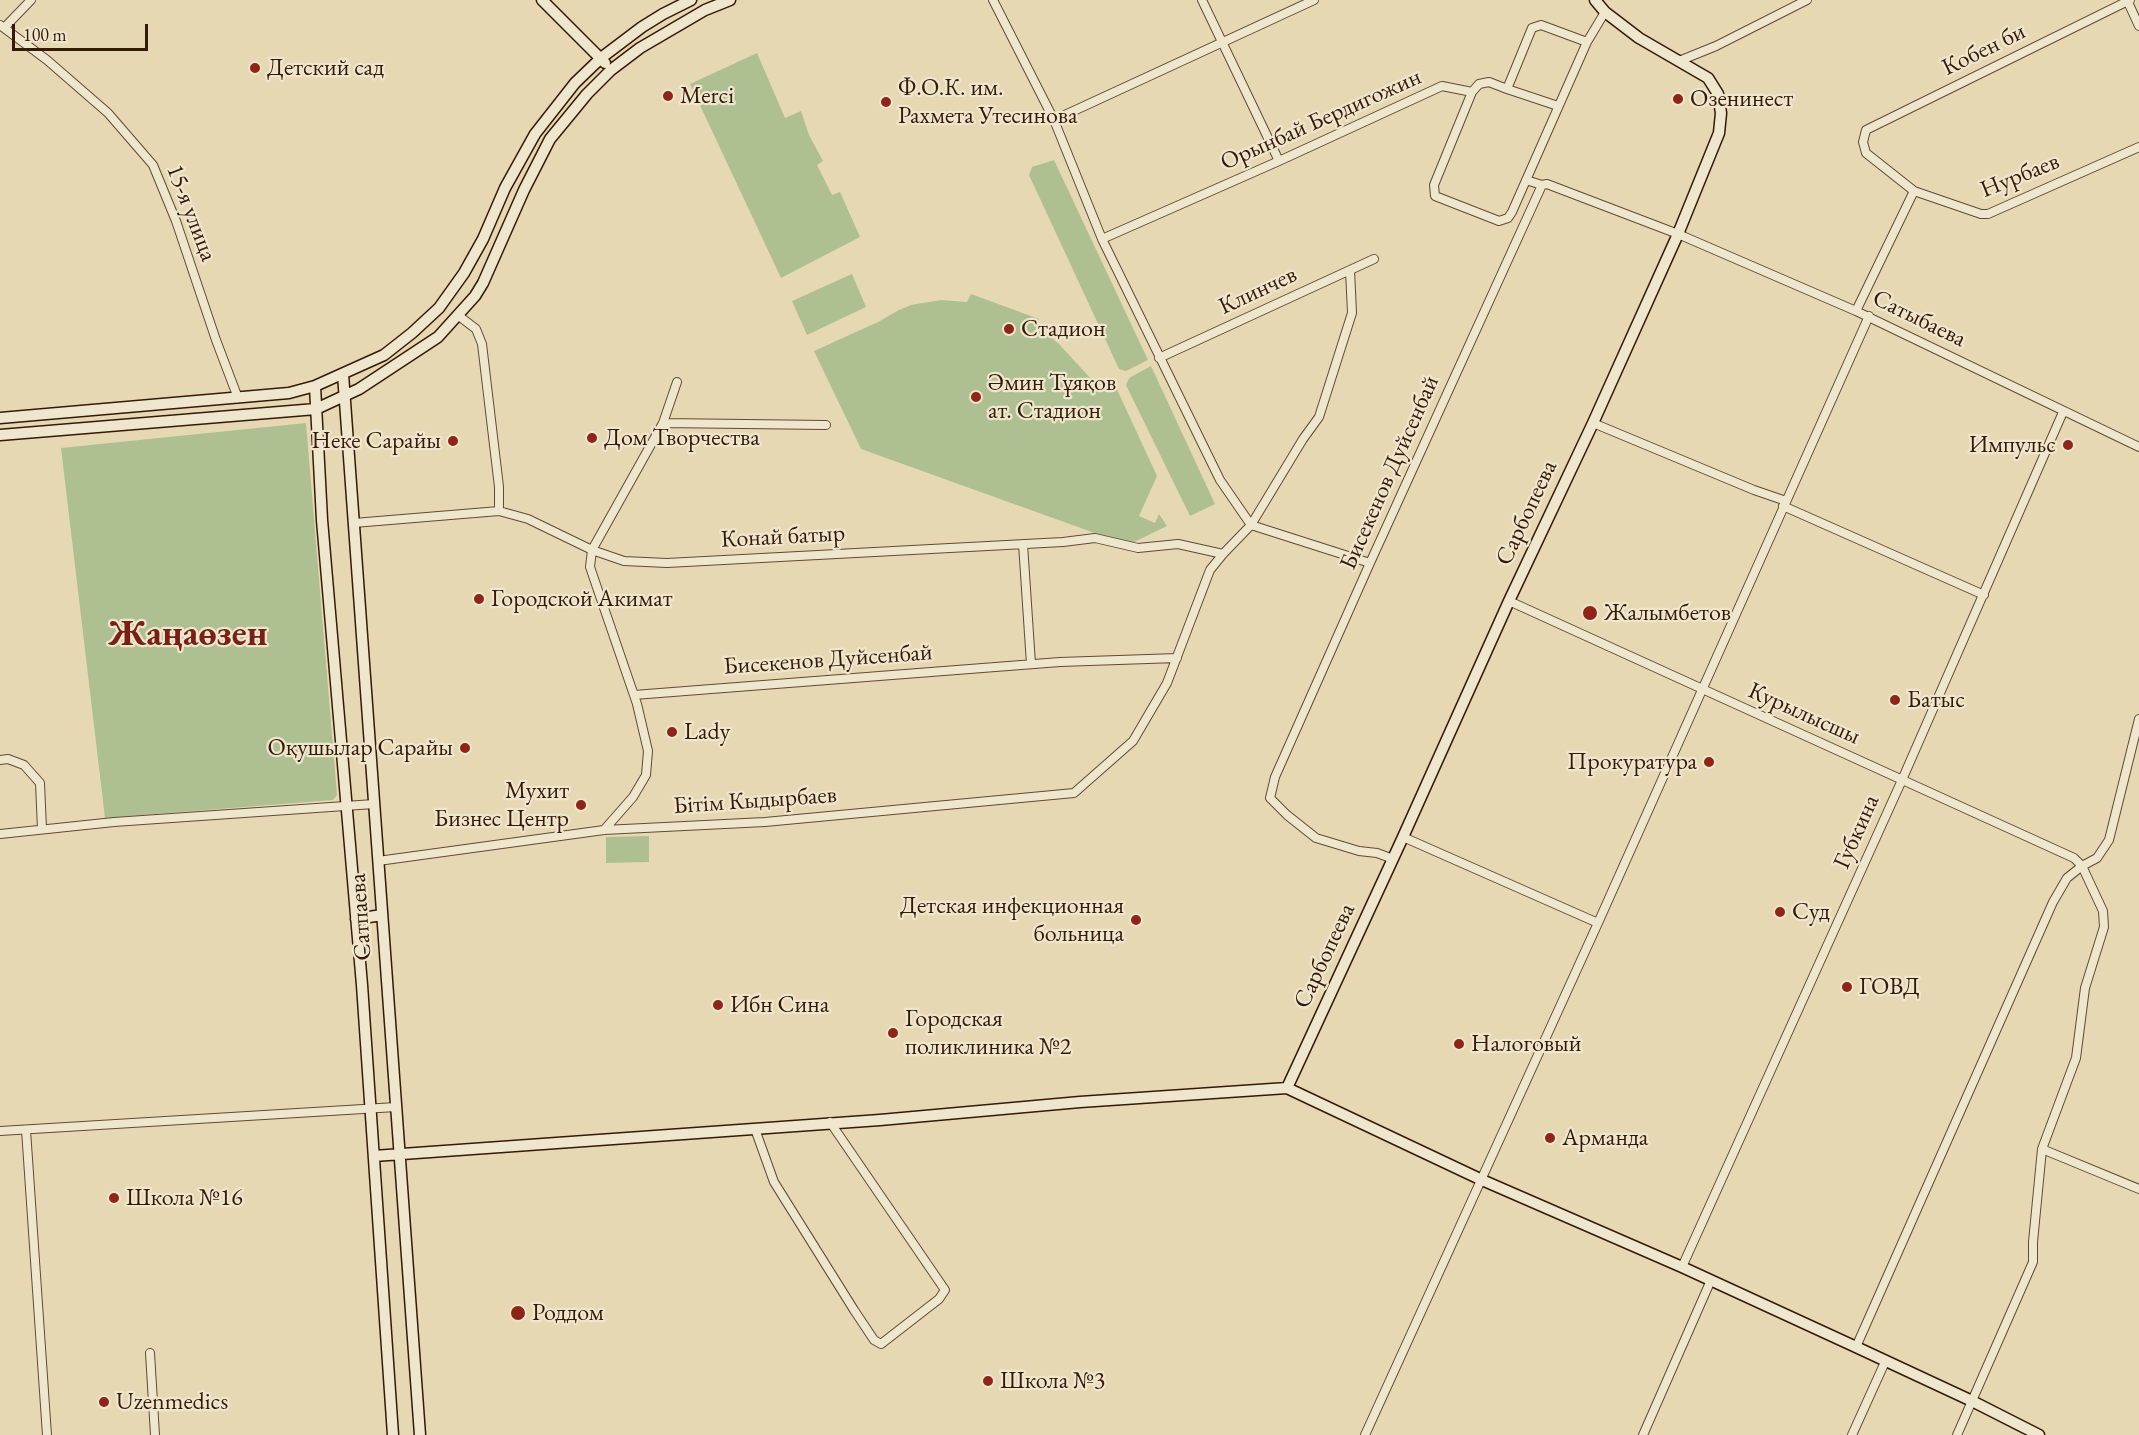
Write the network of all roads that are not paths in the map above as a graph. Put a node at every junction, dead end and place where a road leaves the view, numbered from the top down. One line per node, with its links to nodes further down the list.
1 (32, 0): 12 (street, 15-я улица)
2 (542, 0): 16 (street)
3 (691, 0): 16 (street)
4 (730, 0): 18 (street)
5 (1202, 0): 15 (street)
6 (1314, 0): 15 (street)
7 (1595, 0): 11 (street, Сарбопеева)
8 (1807, 0): 17 (street)
9 (2128, 0): 13 (street); 23 (street, Кобен би)
10 (996, 1): 22 (street)
11 (1605, 12): 14 (street); 17 (street, Сарбопеева)
12 (2, 26): 41 (street, 15-я улица)
13 (2139, 26)
14 (1587, 42): 19 (street); 21 (street)
15 (1222, 43): 22 (street); 25 (street)
16 (601, 58): 18 (street); 37 (street)
17 (1679, 61): 29 (street, Сарбопеева)
18 (611, 70): 34 (street)
19 (1507, 89): 20 (street); 21 (street)
20 (1472, 92): 25 (street, Орынбай Бердигожин); 26 (street)
21 (1558, 106): 26 (street)
22 (1054, 120): 30 (street)
23 (1863, 142): 28 (street, Нурбаев)
24 (2139, 147): 28 (street, Нурбаев)
25 (1279, 161): 30 (street, Орынбай Бердигожин)
26 (1526, 180): 27 (street, Сатыбаева)
27 (1542, 185): 29 (street, Сатыбаева); 57 (street, Бисекенов Дуйсенбай)
28 (1914, 191): 33 (street)
29 (1678, 234): 33 (street, Сатыбаева); 46 (street, Сарбопеева)
30 (1102, 239): 36 (street)
31 (1374, 259): 32 (street, Клинчев)
32 (1350, 270): 36 (street, Клинчев); 53 (street, Бiтiм Кыдырбаев)
33 (1856, 310): 35 (street, Сатыбаева)
34 (459, 316): 40 (street); 51 (street)
35 (1869, 316): 43 (street, Сатыбаева); 50 (street)
36 (1160, 358): 53 (street)
37 (343, 374): 39 (street); 40 (street, Сатпаева)
38 (676, 382): 45 (street)
39 (315, 386): 41 (street); 42 (street, Сатпаева)
40 (345, 397): 42 (street); 52 (street, Сатпаева)
41 (238, 398): 44 (street)
42 (316, 409): 48 (street); 68 (street, Сатпаева)
43 (2063, 412): 49 (street, Сатыбаева); 58 (street, Губкина)
44 (0, 418)
45 (663, 423): 47 (street); 55 (street)
46 (1593, 423): 50 (street); 59 (street, Сарбопеева)
47 (826, 425)
48 (0, 435)
49 (2139, 447)
50 (1784, 503): 58 (street); 62 (street)
51 (499, 511): 52 (street, Конай батыр); 55 (street, Конай батыр)
52 (354, 523): 67 (street, Сатпаева)
53 (1251, 525): 56 (street, Бiтiм Кыдырбаев); 57 (street)
54 (1023, 544): 55 (street, Конай батыр); 56 (street, Конай батыр); 61 (street)
55 (591, 550): 63 (street)
56 (1223, 554): 60 (street, Бiтiм Кыдырбаев)
57 (1370, 563): 73 (street, Бисекенов Дуйсенбай)
58 (1984, 595): 66 (street, Губкина)
59 (1509, 601): 62 (street, Курылысшы); 72 (street, Сарбопеева)
60 (1177, 658): 61 (street, Бисекенов Дуйсенбай); 70 (street, Бiтiм Кыдырбаев)
61 (1031, 664): 63 (street, Бисекенов Дуйсенбай)
62 (1701, 689): 66 (street, Курылысшы); 78 (street)
63 (634, 695): 70 (street)
64 (2139, 719): 75 (street)
65 (0, 760): 69 (street)
66 (1902, 780): 75 (street, Курылысшы); 91 (street, Губкина)
67 (374, 804): 68 (street); 74 (street, Сатпаева)
68 (346, 806): 69 (street); 77 (street, Сатпаева)
69 (42, 829): 71 (street)
70 (604, 830): 74 (street, Бiтiм Кыдырбаев)
71 (0, 834)
72 (1403, 837): 73 (street, Сарбопеева); 78 (street)
73 (1393, 859): 79 (street, Сарбопеева)
74 (378, 861): 76 (street, Сатпаева)
75 (2082, 866): 86 (street); 93 (street)
76 (382, 915): 77 (street); 80 (street, Сатпаева)
77 (356, 919): 81 (street, Сатпаева)
78 (1598, 923): 89 (street)
79 (1287, 1089): 82 (street); 89 (street)
80 (396, 1107): 81 (street); 87 (street, Сатпаева)
81 (371, 1109): 84 (street); 88 (street, Сатпаева)
82 (830, 1122): 83 (street); 83 (street)
83 (755, 1129): 87 (street)
84 (26, 1130): 85 (street); 97 (street)
85 (0, 1131)
86 (2042, 1149): 90 (street); 96 (street)
87 (399, 1155): 88 (street); 100 (street, Сатпаева)
88 (374, 1156): 99 (street, Сатпаева)
89 (1482, 1179): 91 (street); 101 (street)
90 (2139, 1189)
91 (1683, 1267): 92 (street)
92 (1712, 1280): 93 (street); 102 (street)
93 (1856, 1347): 95 (street)
94 (150, 1353): 98 (street)
95 (1885, 1362): 96 (street); 103 (street)
96 (1972, 1401): 104 (street); 105 (street)
97 (47, 1435)
98 (155, 1435)
99 (393, 1435)
100 (420, 1435)
101 (1365, 1435)
102 (1643, 1435)
103 (1852, 1435)
104 (1957, 1435)
105 (2039, 1435)

